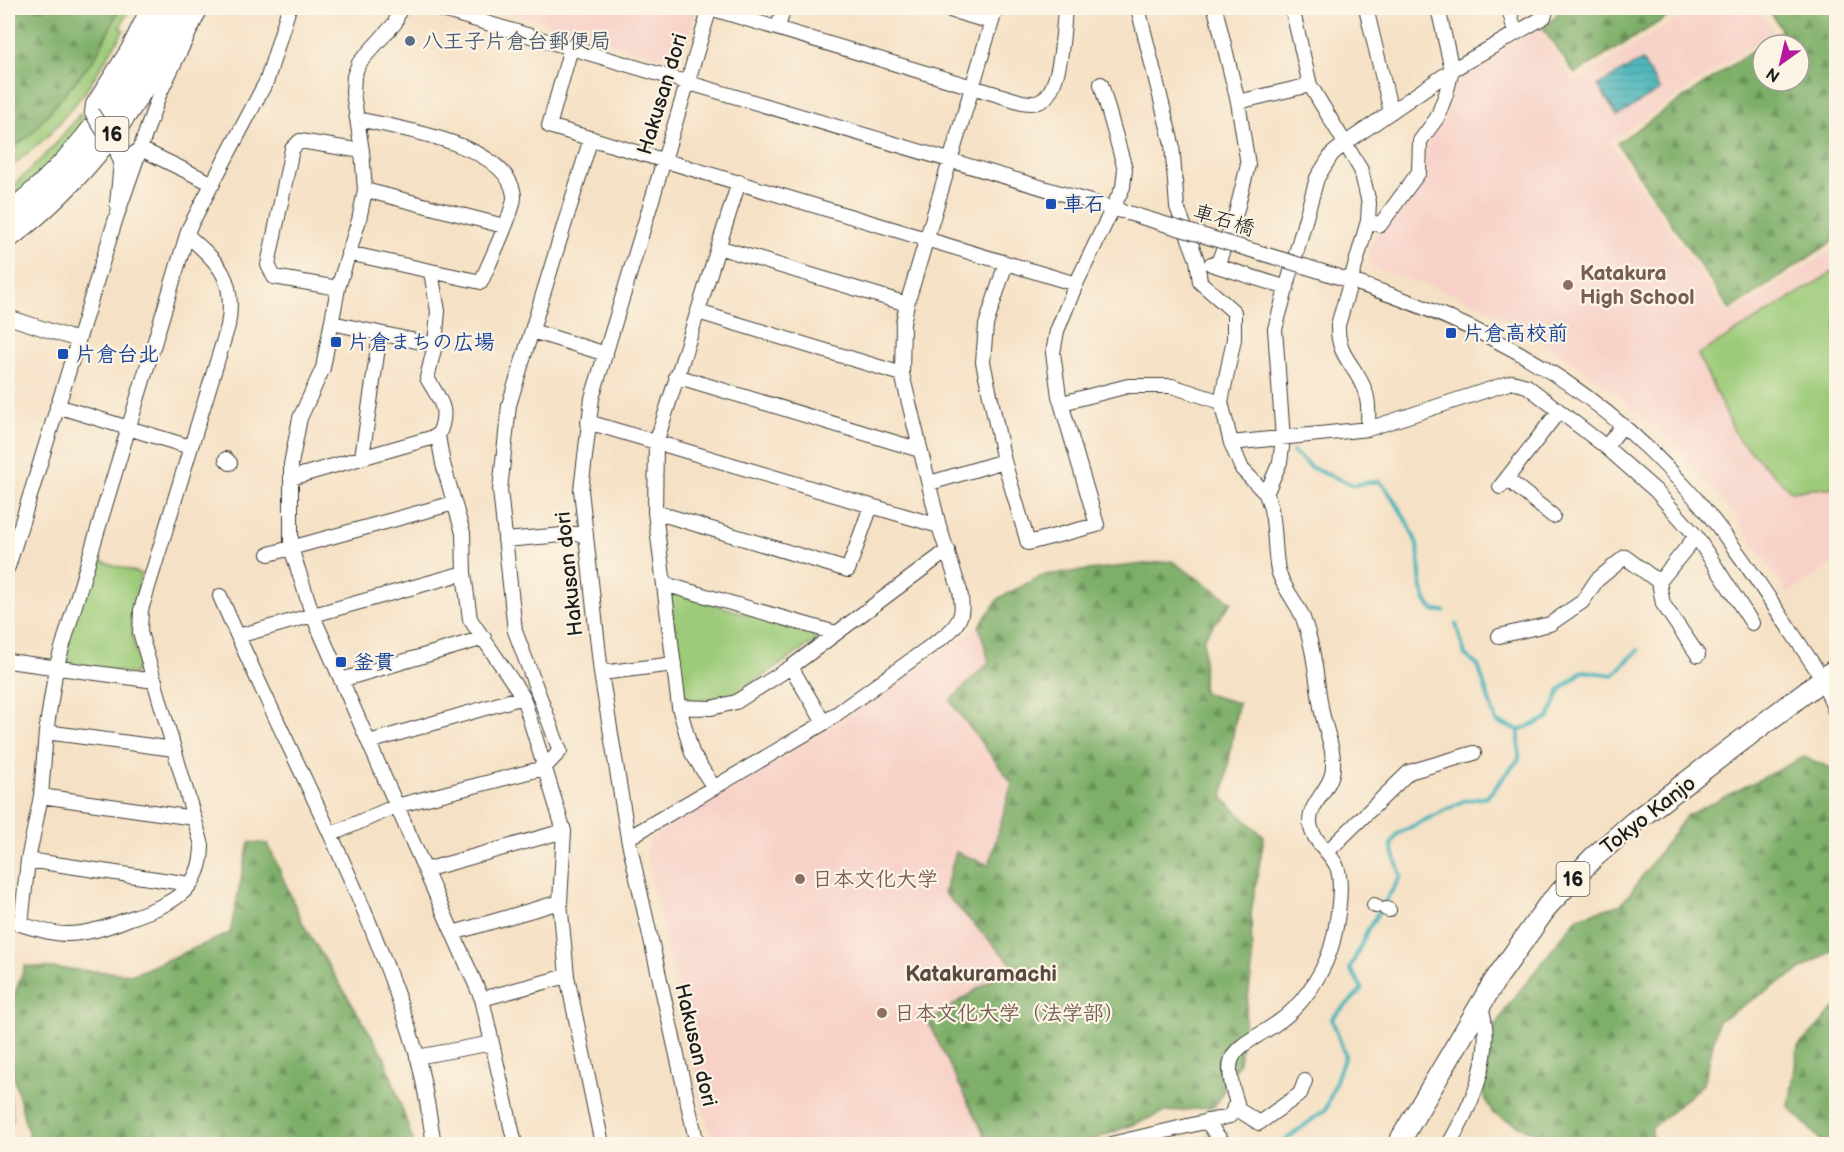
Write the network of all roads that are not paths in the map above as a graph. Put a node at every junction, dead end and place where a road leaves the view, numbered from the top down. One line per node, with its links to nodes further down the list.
1 (148, 8): 38 (street, bridge)
2 (165, 8): 43 (highway, 16)
3 (186, 8): 48 (highway, 16)
4 (201, 8): 34 (street)
5 (289, 8): 40 (street)
6 (400, 8): 31 (street)
7 (436, 8): 23 (street, 車石橋)
8 (710, 8): 21 (street); 25 (street, Hakusan dori)
9 (784, 8): 21 (street)
10 (943, 8): 20 (street)
11 (996, 8): 20 (street)
12 (1065, 8): 27 (street)
13 (1138, 8): 52 (street)
14 (1215, 8): 29 (street)
15 (1292, 8): 28 (street)
16 (1366, 8): 30 (street)
17 (1438, 8): 24 (street)
18 (1509, 8): 22 (street)
19 (1546, 8): 22 (street)
20 (991, 22): 27 (street)
21 (778, 27): 27 (street)
22 (1515, 33): 24 (street)
23 (571, 48): 25 (street, 車石橋); 32 (street)
24 (1452, 70): 30 (street); 45 (street)
25 (688, 83): 36 (street, Hakusan dori); 37 (street, 車石橋)
26 (1101, 84): 42 (street)
27 (972, 85): 37 (street)
28 (1311, 85): 29 (street); 33 (street)
29 (1238, 102): 54 (street)
30 (1391, 112): 33 (street)
31 (357, 118): 35 (street); 46 (street)
32 (591, 138): 36 (street); 64 (street)
33 (1347, 142): 45 (street); 59 (street)
34 (141, 149): 38 (street); 40 (street); 44 (street)
35 (362, 151): 41 (street); 58 (street)
36 (664, 160): 39 (street); 68 (street, Hakusan dori)
37 (950, 160): 42 (street, 車石橋); 49 (street)
38 (120, 162): 44 (street)
39 (738, 182): 49 (street); 50 (street)
40 (213, 184): 47 (street)
41 (365, 190): 46 (street); 51 (street)
42 (1113, 208): 56 (street, 車石橋, bridge); 57 (street)
43 (8, 214)
44 (116, 218): 66 (street)
45 (1368, 221): 56 (street)
46 (504, 226): 55 (street)
47 (187, 235): 77 (street); 83 (street)
48 (8, 238)
49 (926, 240): 53 (street); 60 (street)
50 (718, 247): 60 (street); 61 (street)
51 (348, 253): 55 (street); 58 (street)
52 (1197, 260): 54 (street); 71 (street)
53 (1006, 263): 57 (street); 87 (street)
54 (1217, 266): 59 (street)
55 (430, 272): 67 (street)
56 (1350, 280): 76 (street, 車石橋); 78 (street)
57 (1076, 284): 72 (street)
58 (338, 288): 63 (street)
59 (1287, 288): 80 (street)
60 (907, 304): 69 (street)
61 (698, 312): 69 (street); 70 (street)
62 (8, 317): 66 (street)
63 (332, 323): 65 (street); 88 (street)
64 (532, 331): 68 (street); 99 (street)
65 (380, 334): 67 (street); 86 (street)
66 (78, 340): 73 (street)
67 (435, 345): 79 (street)
68 (606, 354): 75 (street, Hakusan dori)
69 (902, 374): 85 (street)
70 (676, 376): 81 (street); 85 (street)
71 (1221, 402): 72 (street); 82 (street)
72 (1062, 403): 87 (street)
73 (57, 406): 77 (street); 95 (street)
74 (1559, 411): 78 (street); 84 (street); 94 (street)
75 (588, 423): 81 (street); 97 (street, Hakusan dori)
76 (1623, 425): 84 (street); 121 (street, 車石橋)
77 (128, 428): 83 (street); 118 (street)
78 (1368, 429): 80 (street)
79 (438, 436): 86 (street); 91 (street)
80 (1283, 438): 82 (street); 90 (street)
81 (656, 443): 92 (street); 93 (street)
82 (1231, 443): 90 (street)
83 (190, 447): 122 (street)
84 (1606, 447): 98 (street)
85 (920, 450): 89 (street)
86 (362, 457): 88 (street)
87 (1004, 461): 89 (street)
88 (291, 478): 100 (street)
89 (930, 483): 96 (street)
90 (1266, 494): 139 (street)
91 (454, 503): 100 (street); 104 (street)
92 (871, 506): 93 (street); 96 (street)
93 (655, 512): 106 (street)
94 (1553, 516)
95 (14, 524): 103 (street)
96 (939, 526): 101 (street)
97 (586, 533): 99 (street); 119 (street, Hakusan dori)
98 (1696, 536): 105 (street); 109 (street)
99 (505, 540): 131 (street)
100 (291, 548): 102 (street); 108 (street)
101 (948, 550): 110 (street); 126 (street)
102 (269, 554)
103 (8, 567)
104 (464, 573): 108 (street); 113 (street)
105 (1659, 582): 112 (street); 114 (street)
106 (664, 584): 110 (street); 116 (street)
107 (220, 596): 111 (street)
108 (313, 616): 111 (street); 120 (street)
109 (1752, 623)
110 (836, 633): 117 (street)
111 (238, 636): 137 (street)
112 (1499, 636)
113 (484, 638): 120 (street); 123 (street)
114 (1698, 655)
115 (8, 661): 118 (street)
116 (674, 664): 119 (street); 124 (street)
117 (791, 667): 124 (street); 126 (street)
118 (56, 668): 122 (street); 127 (street)
119 (601, 673): 138 (street, Hakusan dori)
120 (341, 680): 128 (street)
121 (1832, 680): 125 (street, 車石橋); 148 (highway, Tokyo Kanjo / 16)
122 (155, 681): 129 (street)
123 (523, 697): 128 (street); 131 (street)
124 (679, 706): 132 (street)
125 (1836, 714)
126 (824, 723): 132 (street)
127 (46, 732): 129 (street); 133 (street)
128 (369, 742): 134 (street)
129 (174, 749): 135 (street)
130 (1474, 753): 139 (street)
131 (544, 768): 134 (street); 136 (street)
132 (714, 788): 138 (street)
133 (41, 796): 135 (street); 140 (street)
134 (396, 806): 137 (street); 141 (street)
135 (194, 818): 142 (street)
136 (564, 831): 141 (street); 143 (street)
137 (332, 834): 150 (street)
138 (628, 838): 157 (street, Hakusan dori)
139 (1327, 852): 152 (street)
140 (27, 860): 142 (street); 144 (street)
141 (426, 870): 145 (street)
142 (190, 884): 144 (street)
143 (560, 902): 145 (street); 146 (street)
144 (14, 923)
145 (453, 933): 147 (street)
146 (567, 976): 147 (street); 156 (street)
147 (482, 999): 149 (street)
148 (1480, 1007): 160 (highway, Tokyo Kanjo / 16); 161 (street)
149 (492, 1043): 150 (street); 155 (street)
150 (417, 1057): 154 (street)
151 (1305, 1080): 152 (street)
152 (1234, 1107): 153 (street)
153 (1206, 1121): 158 (street); 159 (street)
154 (435, 1144)
155 (515, 1144)
156 (602, 1144)
157 (697, 1144)
158 (1111, 1144)
159 (1224, 1144)
160 (1398, 1144)
161 (1449, 1144)

